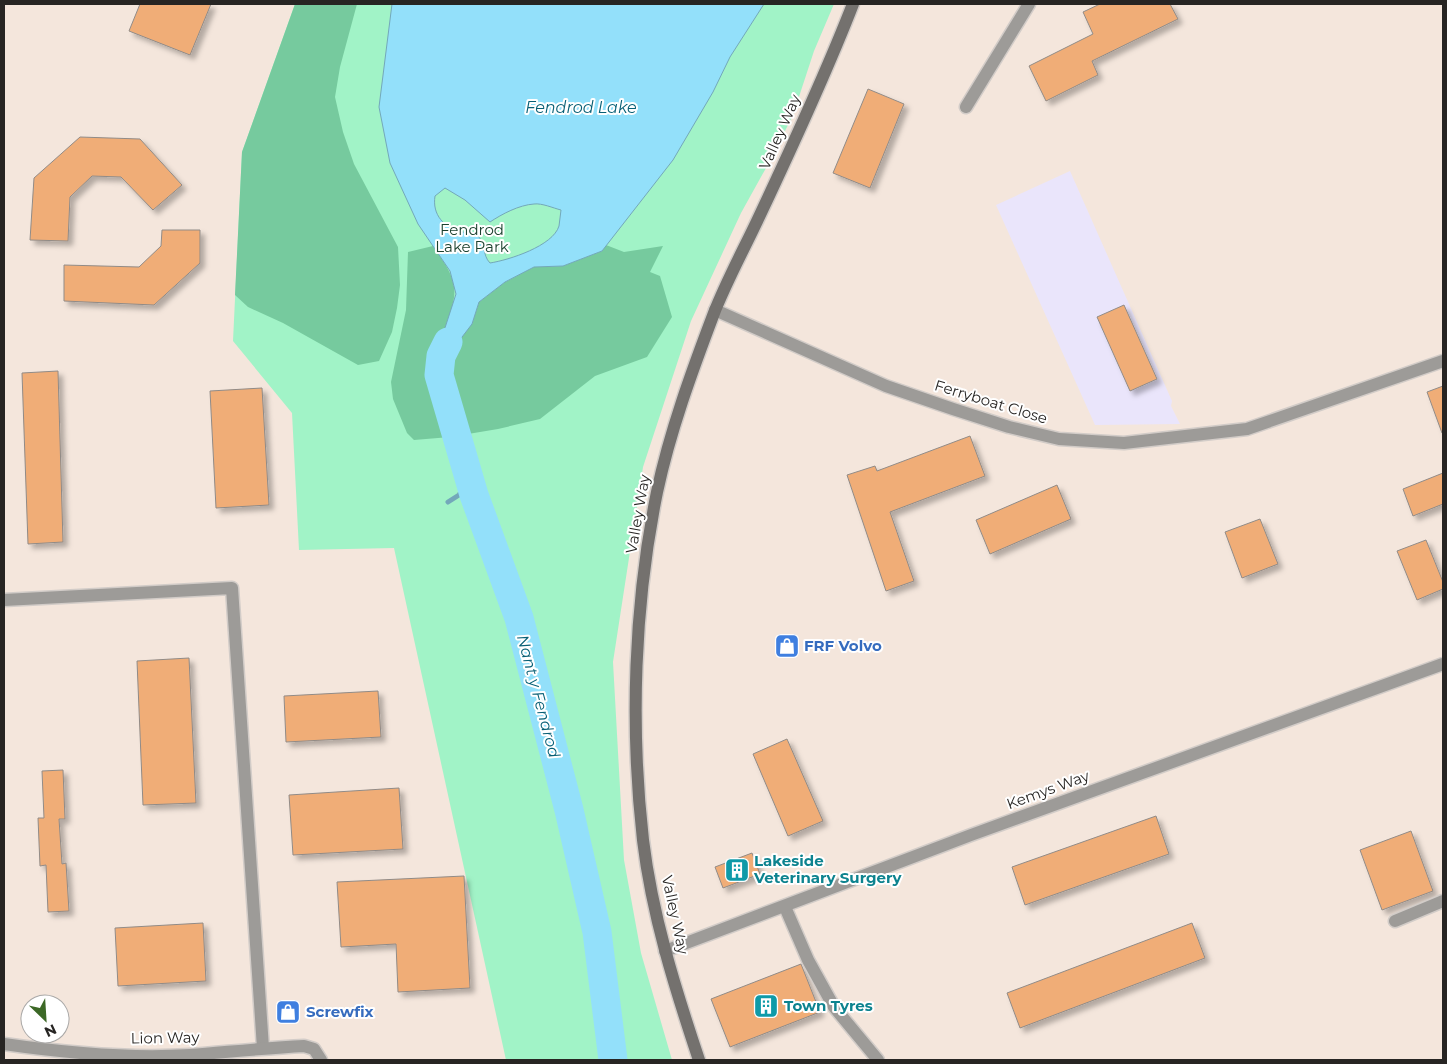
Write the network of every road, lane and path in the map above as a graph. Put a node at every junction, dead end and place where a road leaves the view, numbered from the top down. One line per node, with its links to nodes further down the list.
1 (853, 4): 4 (street, Valley Way)
2 (1029, 4): 3 (street)
3 (966, 107)
4 (715, 310): 5 (street, Ferryboat Close); 11 (street, Valley Way)
5 (1443, 361)
6 (4, 600): 13 (street)
7 (1443, 664): 9 (street, Kemys Way)
8 (1443, 901): 10 (street)
9 (785, 907): 11 (street, Kemys Way); 16 (street)
10 (1395, 921)
11 (665, 951): 15 (street, Valley Way)
12 (4, 1044): 13 (street, Lion Way)
13 (262, 1048): 14 (street, Lion Way)
14 (321, 1060)
15 (699, 1060)
16 (878, 1060)

